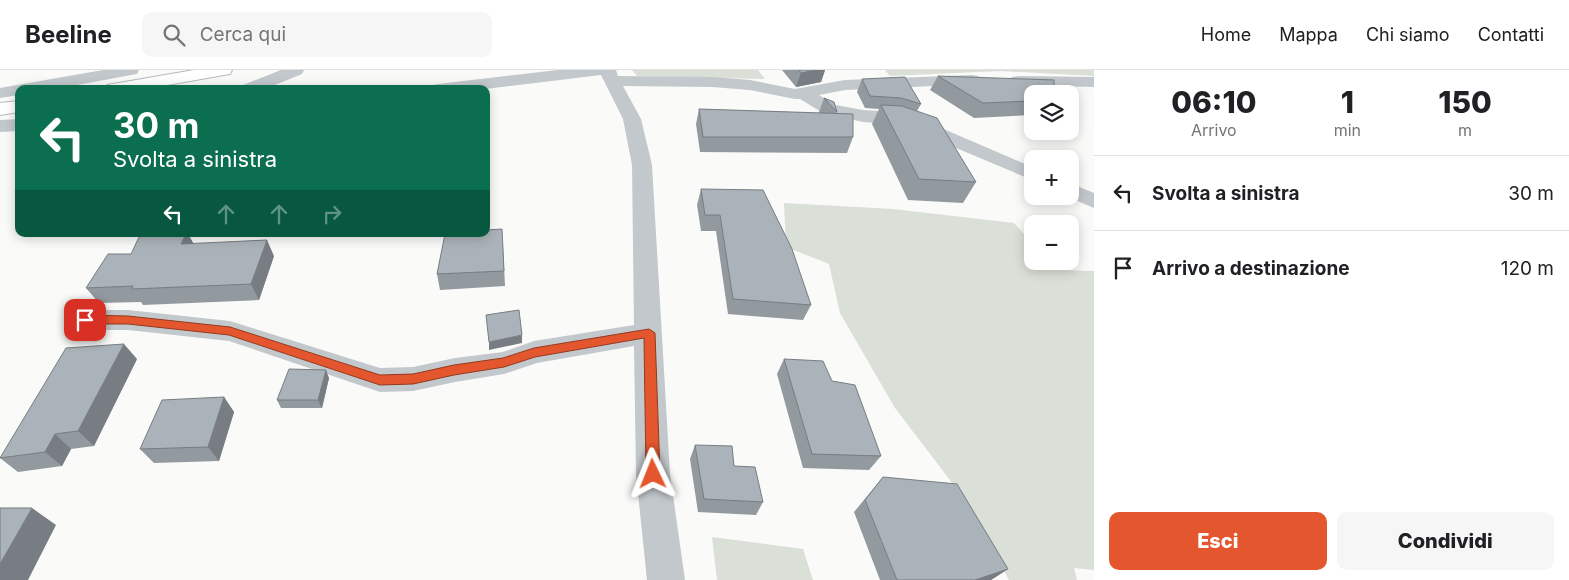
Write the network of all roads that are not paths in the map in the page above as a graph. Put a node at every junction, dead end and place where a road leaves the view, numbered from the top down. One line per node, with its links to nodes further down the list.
1 (131, 70): 6 (street)
2 (224, 70): 7 (main road)
3 (296, 70): 8 (street)
4 (607, 74): 9 (street); 11 (street); 21 (street)
5 (1094, 82): 11 (street)
6 (52, 85)
7 (136, 85)
8 (259, 85)
9 (483, 85)
10 (15, 91): 12 (street)
11 (802, 92): 17 (street)
12 (0, 93)
13 (15, 107): 14 (main road)
14 (0, 110)
15 (15, 125): 16 (street)
16 (0, 126)
17 (1024, 171)
18 (1079, 194): 19 (street)
19 (1094, 200)
20 (85, 320): 21 (street)
21 (649, 333): 22 (street)
22 (666, 580)

